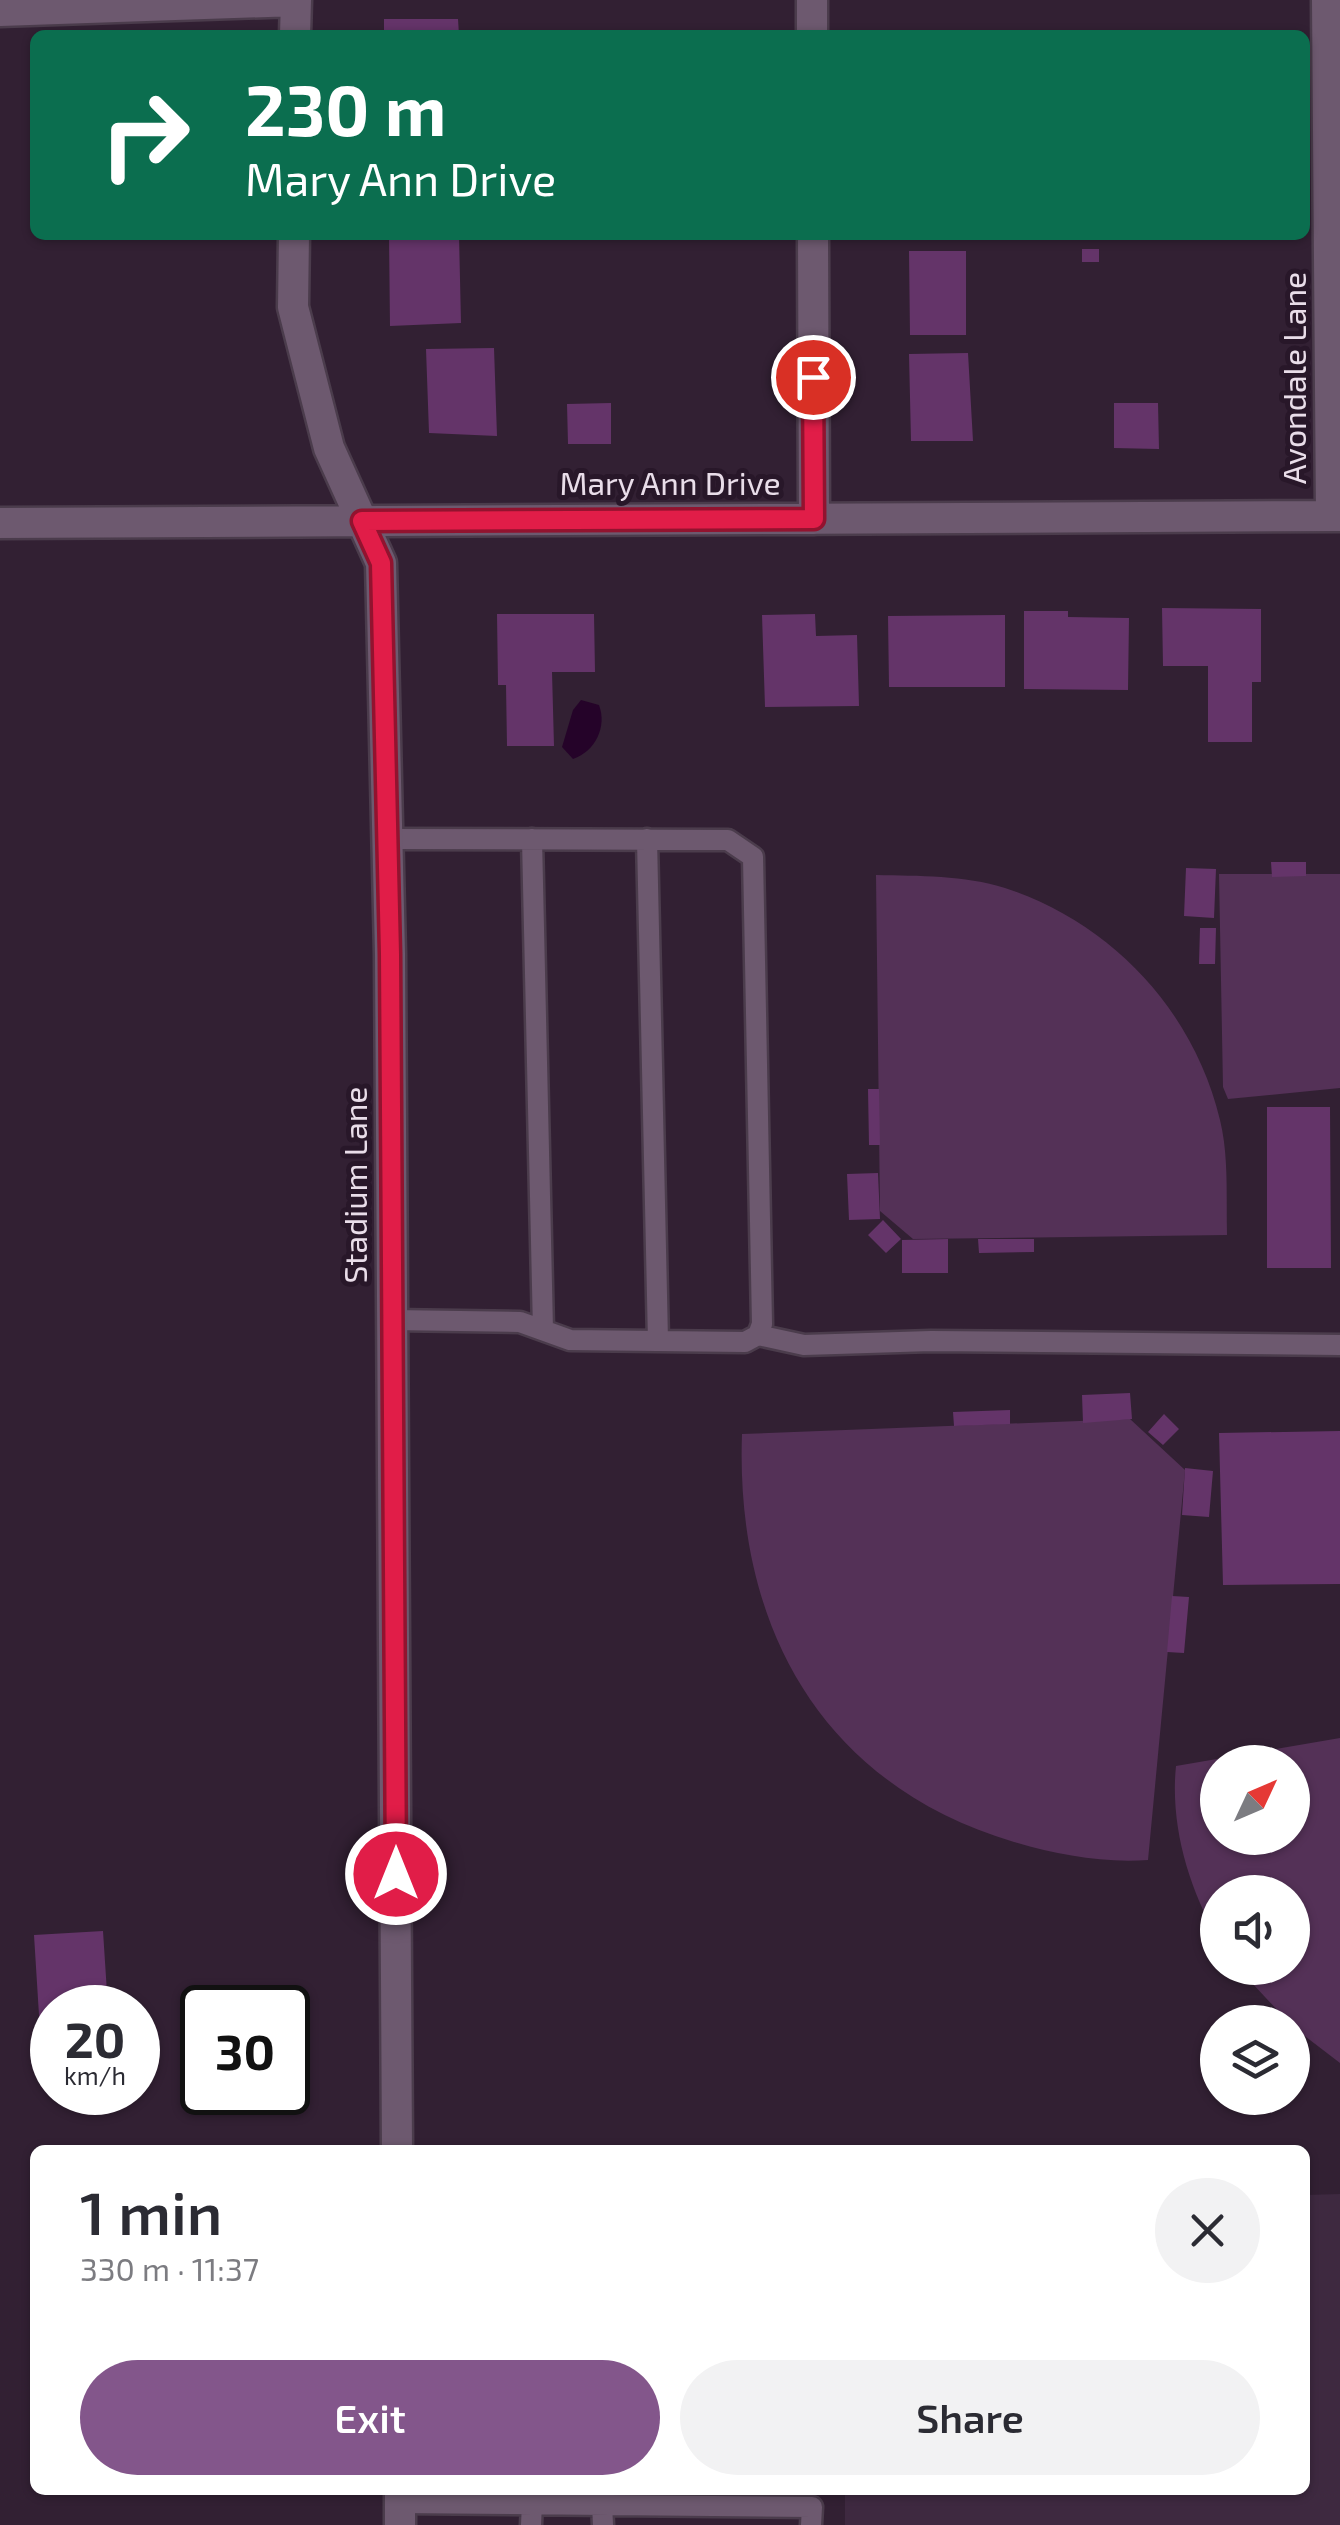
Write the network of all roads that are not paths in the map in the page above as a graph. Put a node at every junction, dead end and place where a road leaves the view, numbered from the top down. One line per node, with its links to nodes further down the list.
1 (296, 0): 4 (street); 5 (street)
2 (812, 0): 6 (street)
3 (1327, 0): 9 (street, Avondale Lane)
4 (0, 12)
5 (296, 30)
6 (812, 30)
7 (294, 240): 11 (street, Stadium Lane)
8 (813, 240): 10 (street)
9 (1336, 516): 10 (street, Mary Ann Drive)
10 (814, 519): 11 (street, Mary Ann Drive)
11 (362, 521): 12 (street, Mary Ann Drive); 13 (street, Stadium Lane)
12 (0, 523)
13 (387, 838): 14 (lane); 16 (street, Stadium Lane)
14 (532, 839): 15 (lane); 17 (lane)
15 (646, 839): 18 (lane); 19 (lane)
16 (392, 1320): 17 (lane); 21 (street, Stadium Lane)
17 (543, 1330): 19 (lane)
18 (758, 1335): 19 (lane); 20 (lane)
19 (658, 1341)
20 (1340, 1345)
21 (397, 2145)
22 (400, 2506): 24 (lane)
23 (811, 2507): 26 (lane)
24 (531, 2514): 25 (lane)
25 (603, 2515): 26 (lane)
26 (712, 2515)

